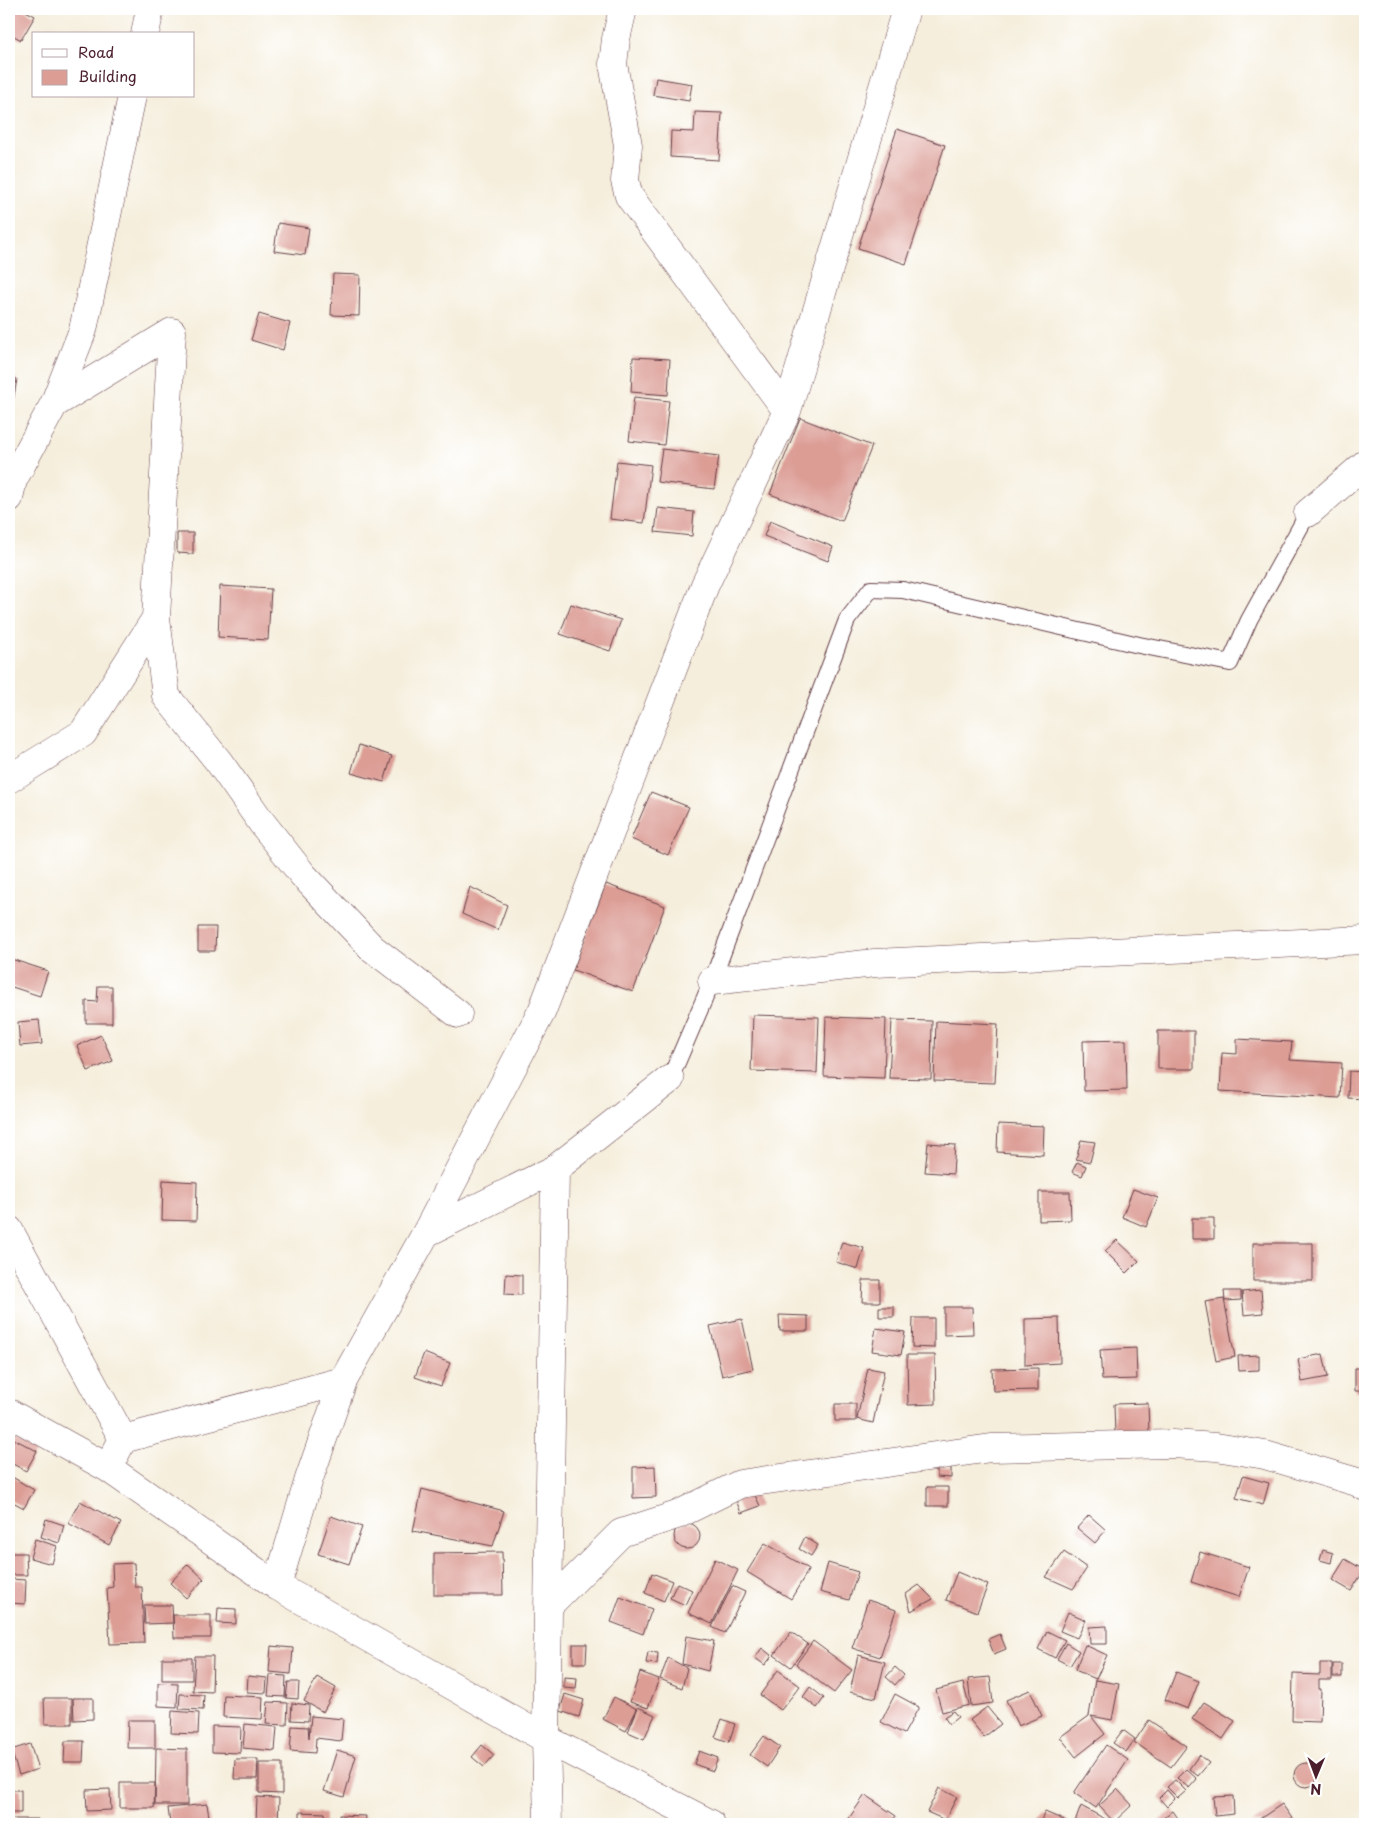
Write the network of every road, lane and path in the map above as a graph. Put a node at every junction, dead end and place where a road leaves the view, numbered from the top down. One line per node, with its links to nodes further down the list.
1 (150, 9): 4 (street)
2 (623, 9): 7 (street)
3 (906, 9): 7 (street)
4 (145, 32)
5 (132, 98): 6 (street)
6 (54, 404): 9 (street); 11 (street)
7 (787, 411): 19 (street)
8 (1365, 464): 10 (street)
9 (9, 498)
10 (1308, 513): 14 (lane)
11 (156, 618): 12 (street); 15 (street)
12 (9, 779)
13 (1365, 940): 14 (street)
14 (712, 981): 16 (lane)
15 (458, 1014)
16 (670, 1079): 17 (street)
17 (555, 1169): 19 (street); 26 (street)
18 (9, 1230): 22 (street)
19 (426, 1233): 20 (street)
20 (344, 1381): 22 (street); 25 (street)
21 (9, 1413): 23 (street)
22 (123, 1439): 23 (street)
23 (108, 1468): 25 (street)
24 (1365, 1487): 26 (street)
25 (277, 1586): 27 (street)
26 (549, 1605): 27 (street)
27 (546, 1740): 28 (street); 29 (street)
28 (548, 1824)
29 (711, 1824)

